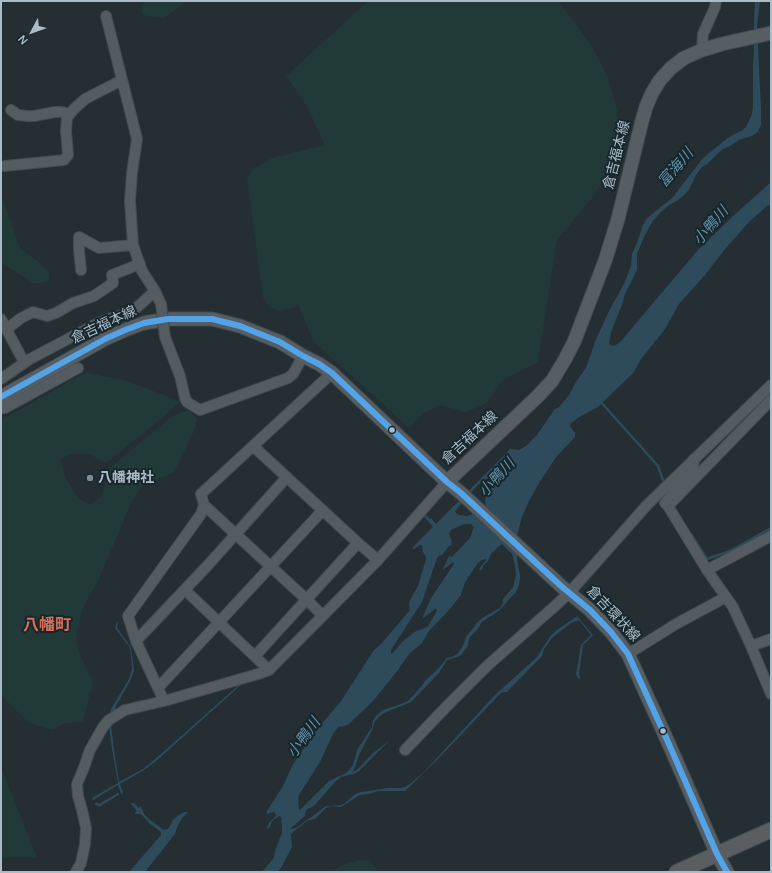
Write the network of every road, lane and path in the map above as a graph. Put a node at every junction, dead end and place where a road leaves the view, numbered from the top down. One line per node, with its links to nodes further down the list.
1 (716, 1): 4 (street)
2 (106, 16): 5 (street)
3 (771, 33): 4 (main road, 倉吉福本線)
4 (702, 50): 27 (main road, 倉吉福本線)
5 (122, 80): 7 (street); 9 (street)
6 (11, 110): 7 (street)
7 (70, 114): 8 (street)
8 (5, 166)
9 (133, 245): 10 (street); 11 (street)
10 (140, 264): 12 (street); 14 (street)
11 (82, 270)
12 (155, 291): 15 (street, bridge); 16 (street)
13 (1, 319): 14 (street)
14 (7, 329): 16 (street)
15 (304, 356): 18 (main road, 倉吉福本線); 21 (main road, 倉吉福本線)
16 (24, 362): 19 (street)
17 (78, 368): 23 (street)
18 (332, 373): 24 (street); 27 (main road, 倉吉福本線)
19 (1, 379)
20 (771, 385): 25 (street)
21 (1, 397)
22 (771, 400): 29 (street)
23 (1, 408)
24 (254, 446): 26 (street); 28 (street)
25 (694, 459): 29 (street); 37 (street)
26 (287, 477): 30 (street); 31 (street)
27 (447, 482): 34 (street); 37 (main road, 倉吉環状線)
28 (204, 505): 31 (street); 44 (street)
29 (668, 506): 36 (street)
30 (323, 510): 33 (street); 35 (street)
31 (236, 535): 35 (street); 38 (street)
32 (771, 536): 36 (street)
33 (358, 543): 34 (street); 40 (street)
34 (378, 560): 41 (street)
35 (270, 566): 40 (street); 42 (street)
36 (707, 570): 39 (street)
37 (565, 589): 46 (main road, 倉吉環状線); 52 (street)
38 (185, 590): 42 (street); 44 (street)
39 (726, 597): 45 (street); 46 (street)
40 (306, 599): 41 (street); 47 (street)
41 (323, 616): 48 (street)
42 (219, 622): 47 (street); 49 (street)
43 (771, 639): 45 (street)
44 (136, 641): 49 (street)
45 (751, 646): 50 (street)
46 (628, 654): 54 (main road, 倉吉環状線)
47 (255, 656): 48 (street)
48 (269, 670): 51 (street)
49 (158, 688): 51 (street)
50 (770, 688)
51 (164, 701): 55 (street)
52 (405, 750)
53 (771, 830): 54 (highway)
54 (717, 854): 56 (highway); 57 (main road, 倉吉環状線)
55 (76, 872)
56 (677, 872)
57 (727, 872)

